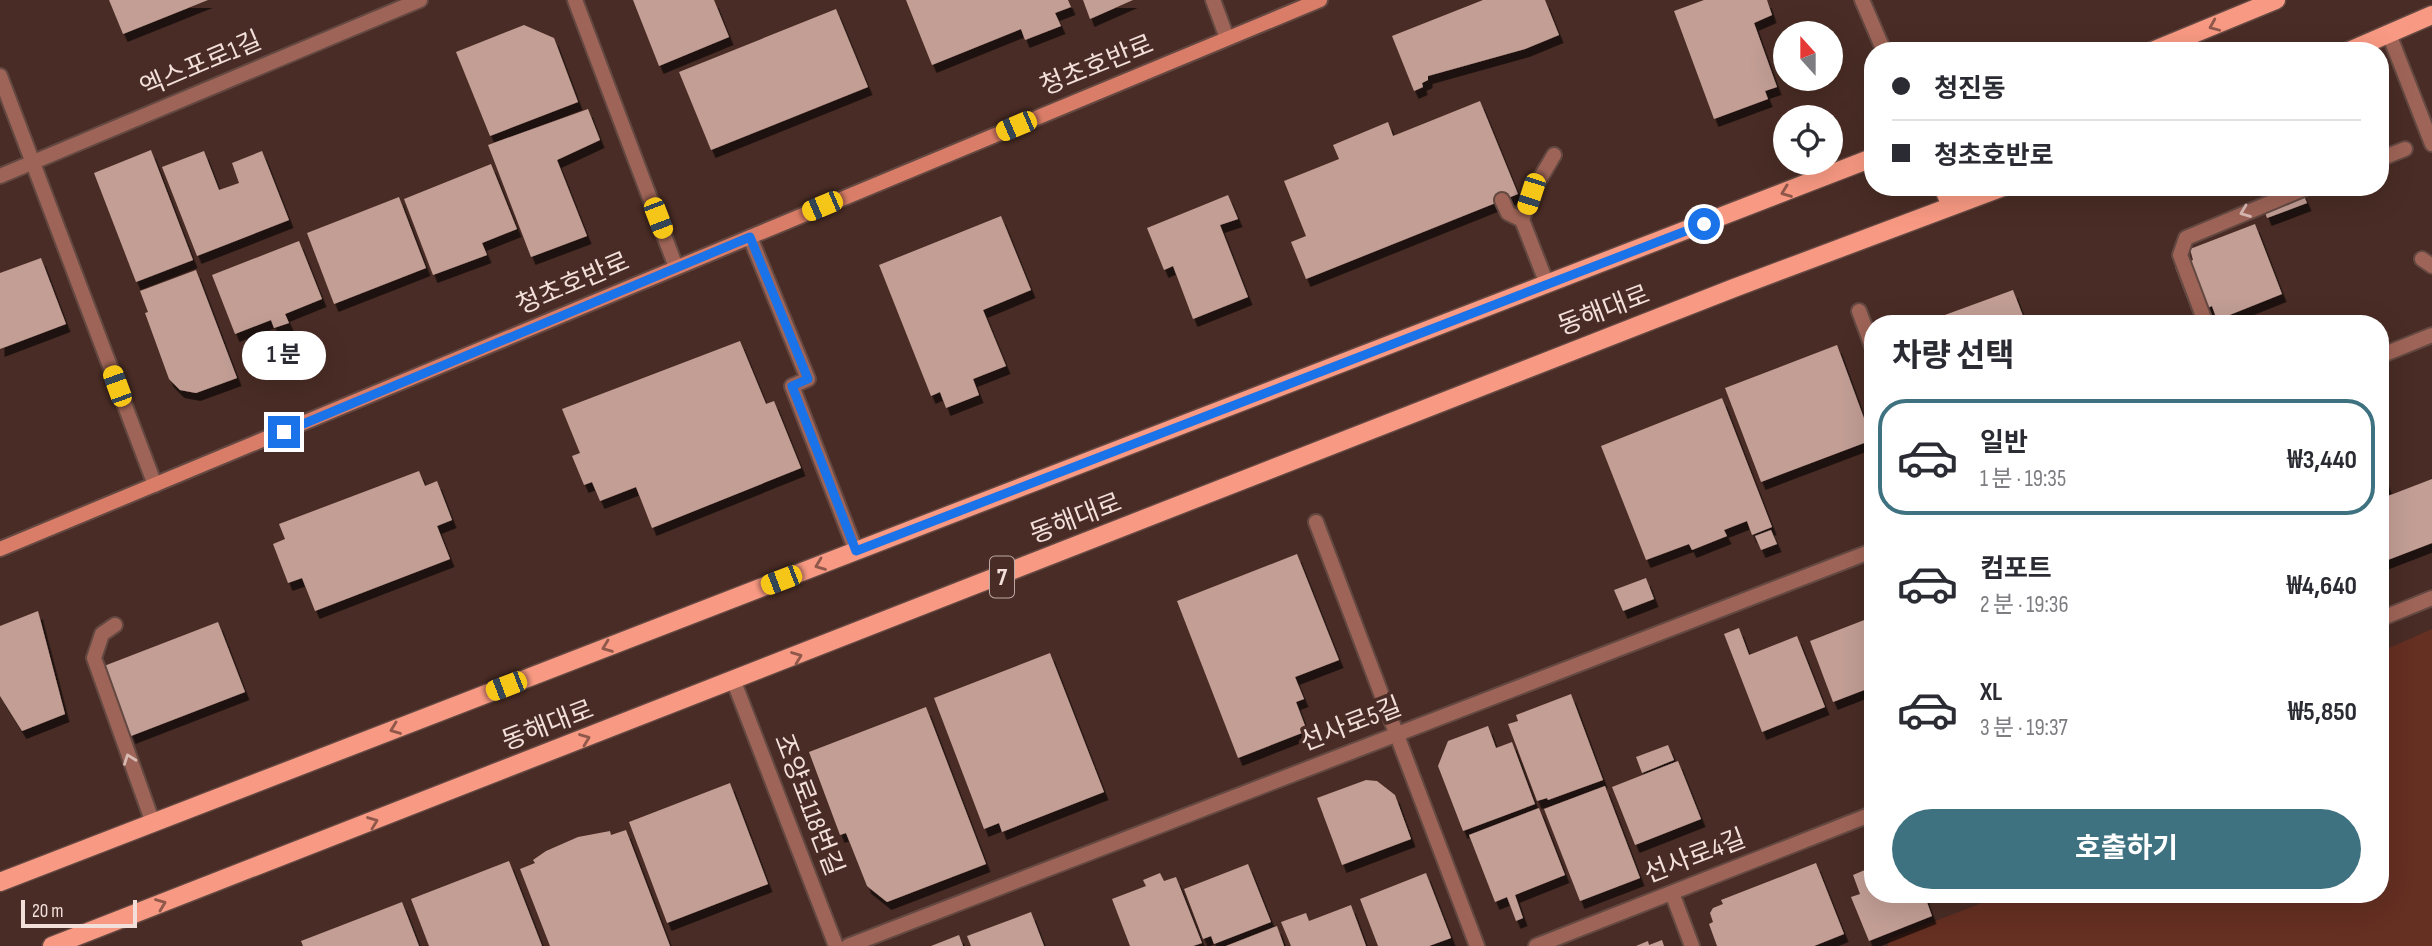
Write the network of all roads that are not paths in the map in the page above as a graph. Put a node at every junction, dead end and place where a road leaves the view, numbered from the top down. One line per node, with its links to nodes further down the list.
1 (420, 0): 19 (street, 엑스포로1길)
2 (575, 0): 28 (street)
3 (1213, 0): 9 (street)
4 (1320, 0): 9 (street, 청초호반로)
5 (1862, 0): 10 (street)
6 (2276, 0): 11 (main road, one-way to 11)
7 (2432, 15): 8 (main road)
8 (2389, 34): 12 (main road); 14 (street)
9 (1227, 38): 27 (street, 청초호반로)
10 (1880, 42)
11 (2174, 42)
12 (2370, 42)
13 (0, 76): 19 (street)
14 (2432, 144)
15 (2405, 149): 17 (street)
16 (1554, 155): 26 (street)
17 (2389, 155)
18 (1864, 162): 29 (main road, 동해대로, one-way to 29)
19 (33, 163): 20 (street, 엑스포로1길); 35 (street)
20 (0, 176)
21 (1947, 196): 25 (main road)
22 (1978, 196): 25 (main road, 동해대로 / 7)
23 (2286, 196): 31 (street, one-way to 31)
24 (1502, 200): 26 (street)
25 (1951, 206): 43 (main road, 동해대로 / 7, one-way to 25)
26 (1522, 220): 29 (street)
27 (750, 237): 28 (street, 청초호반로); 38 (street)
28 (676, 267): 35 (street, 청초호반로)
29 (1547, 284): 38 (main road, 동해대로)
30 (1859, 311): 32 (street)
31 (2203, 315)
32 (1864, 324)
33 (2432, 335): 34 (street)
34 (2389, 352)
35 (155, 485): 37 (street, 청초호반로)
36 (1317, 522): 44 (street)
37 (0, 549)
38 (856, 551): 46 (main road, 동해대로, one-way to 46)
39 (1864, 554): 44 (street, 선사로5길)
40 (2432, 598): 41 (street)
41 (2389, 615)
42 (115, 625): 46 (street, one-way to 42)
43 (734, 682): 49 (main road, 동해대로 / 7, one-way to 43); 50 (street, 조양로118번길)
44 (1398, 734): 51 (street, 선사로5길); 52 (street)
45 (1864, 817): 48 (street, 선사로4길)
46 (153, 823): 47 (main road, 동해대로)
47 (0, 882)
48 (1672, 893): 53 (street, 선사로4길); 54 (street)
49 (52, 946)
50 (836, 946)
51 (848, 946)
52 (1477, 946)
53 (1536, 946)
54 (1692, 946)

